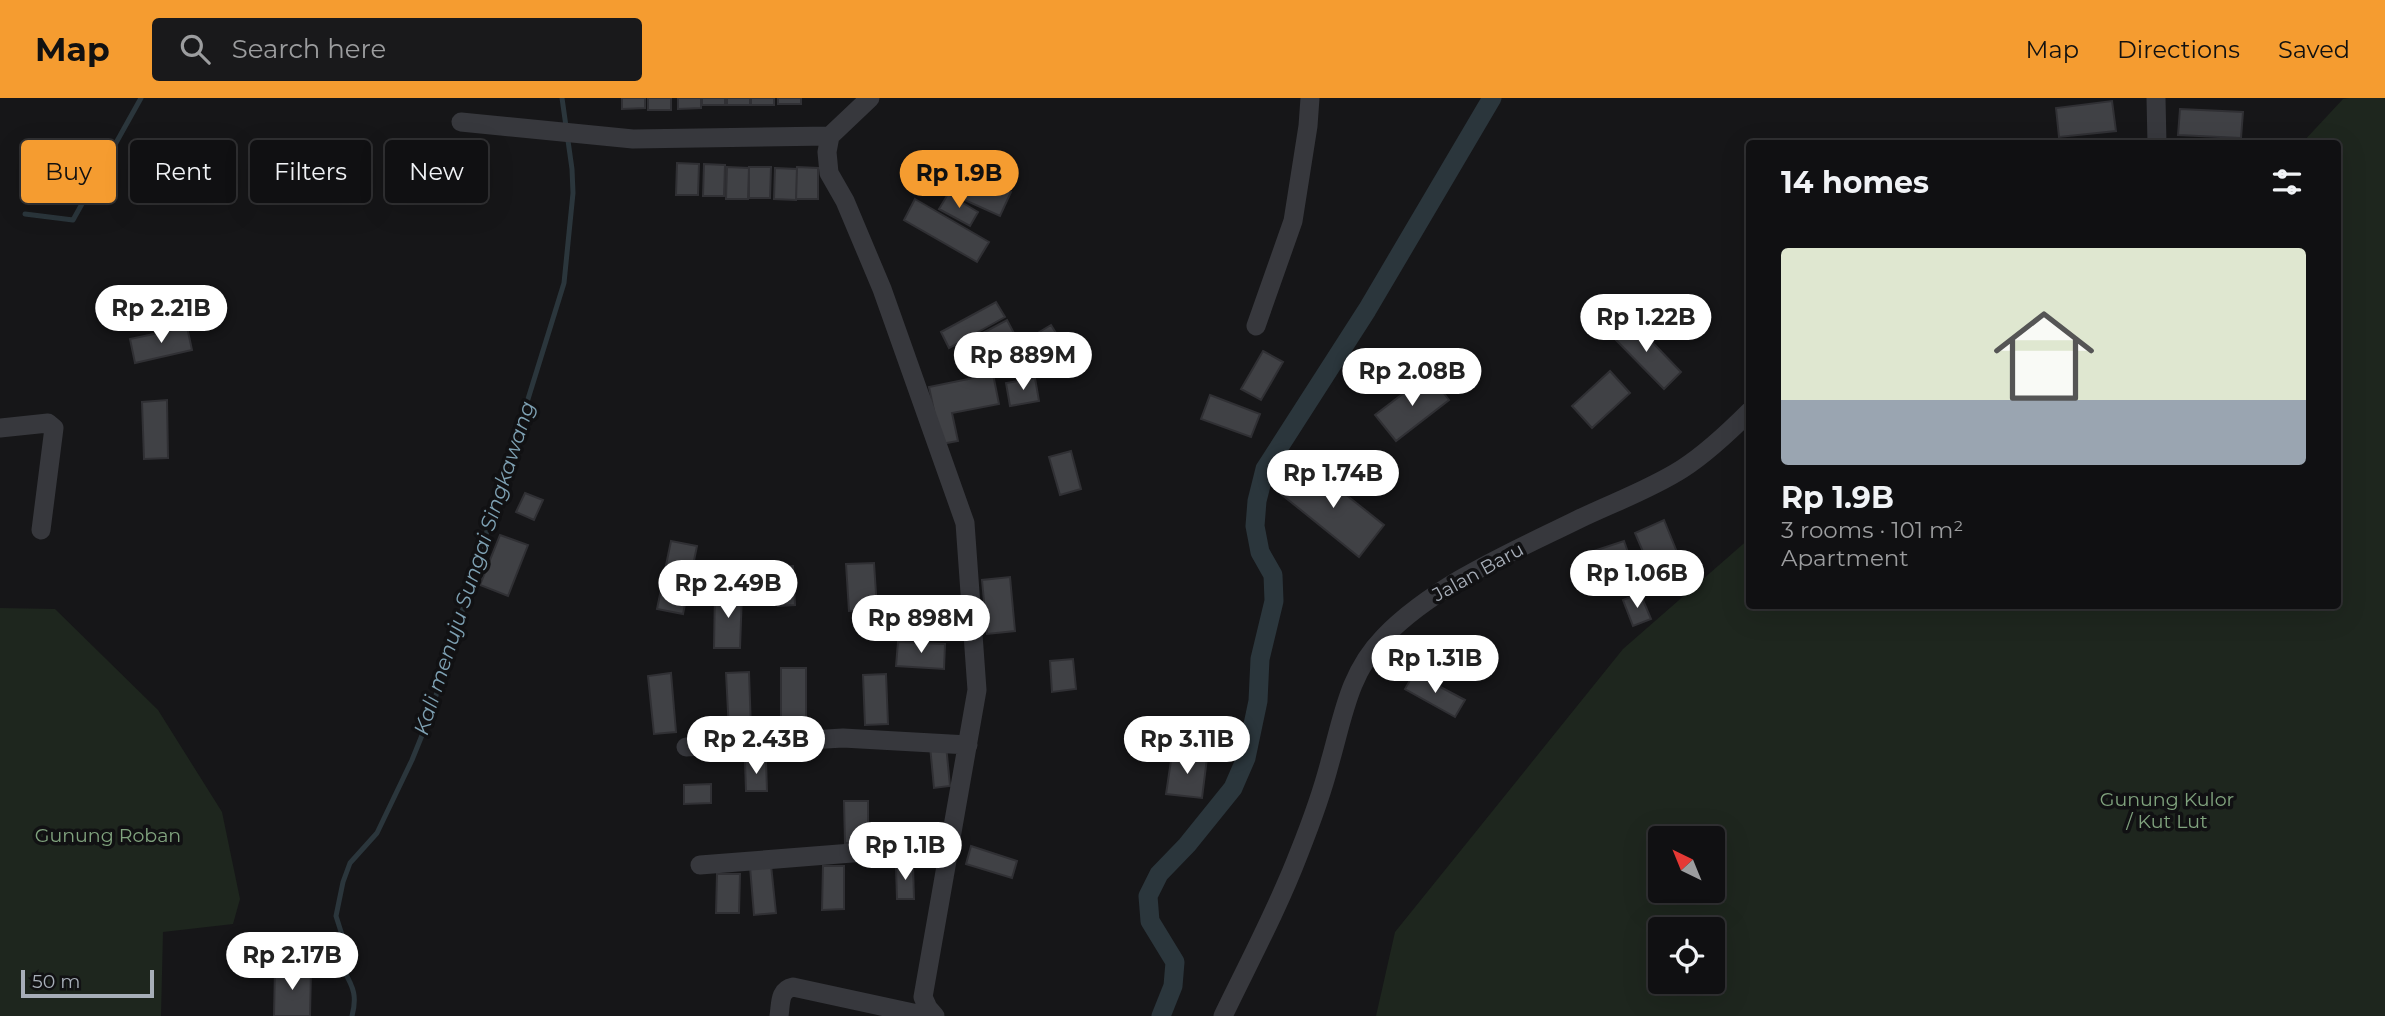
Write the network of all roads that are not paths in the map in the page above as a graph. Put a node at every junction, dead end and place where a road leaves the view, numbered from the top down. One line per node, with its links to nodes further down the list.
1 (870, 98): 5 (street)
2 (1310, 98): 7 (street)
3 (2156, 98): 6 (street)
4 (461, 122): 5 (street)
5 (830, 136): 11 (street)
6 (2157, 140)
7 (1256, 326)
8 (1746, 415): 19 (street, Jalan Baru)
9 (0, 428): 10 (street)
10 (41, 530)
11 (968, 745): 12 (street); 13 (street)
12 (686, 747)
13 (949, 851): 14 (street); 18 (street)
14 (701, 865)
15 (892, 1013): 16 (street); 17 (street)
16 (779, 1016)
17 (926, 1016)
18 (935, 1016)
19 (1223, 1016)

